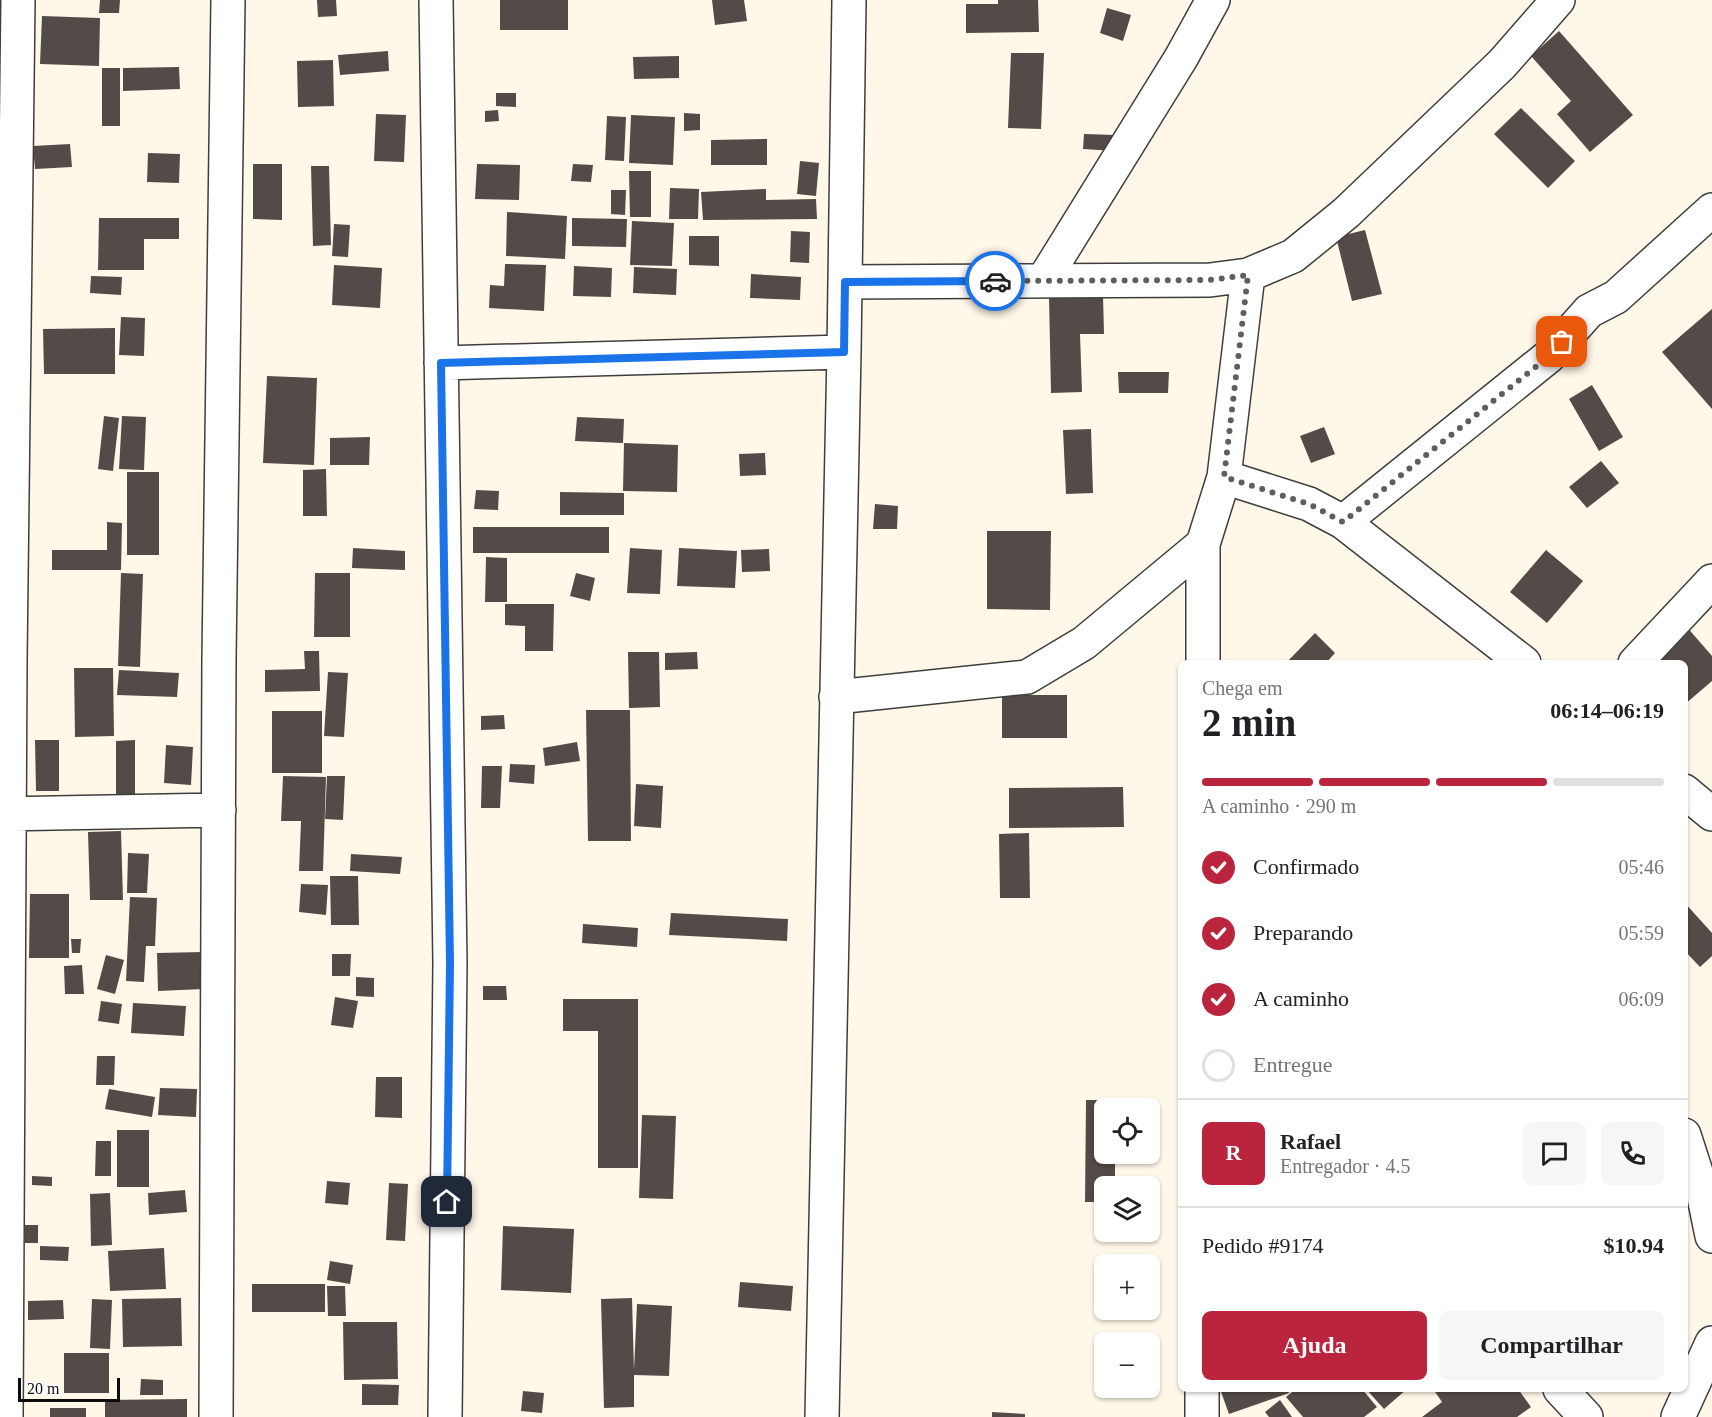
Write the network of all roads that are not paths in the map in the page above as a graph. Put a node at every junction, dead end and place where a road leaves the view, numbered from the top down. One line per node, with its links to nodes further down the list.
1 (18, 0): 23 (street)
2 (228, 0): 22 (street)
3 (436, 0): 12 (street)
4 (849, 0): 10 (street)
5 (1213, 0): 9 (street)
6 (1558, 0): 8 (street)
7 (1712, 210): 14 (street)
8 (1248, 275): 9 (street); 13 (street)
9 (1043, 281): 10 (street)
10 (845, 282): 11 (street)
11 (844, 352): 12 (street); 20 (street)
12 (441, 363): 33 (street)
13 (1224, 477): 14 (street); 15 (street)
14 (1343, 522): 18 (street)
15 (1203, 544): 17 (street); 20 (street)
16 (1712, 581): 19 (street)
17 (1203, 660)
18 (1520, 660)
19 (1638, 660)
20 (836, 697): 34 (street)
21 (1688, 794): 24 (street)
22 (219, 810): 23 (street); 32 (street)
23 (5, 814): 25 (street)
24 (1712, 814)
25 (4, 1131): 31 (street)
26 (1688, 1147): 27 (street)
27 (1712, 1236)
28 (1712, 1343): 37 (street)
29 (1202, 1392): 35 (street)
30 (1563, 1392): 36 (street)
31 (6, 1417)
32 (216, 1417)
33 (445, 1417)
34 (822, 1417)
35 (1202, 1417)
36 (1586, 1417)
37 (1678, 1417)

